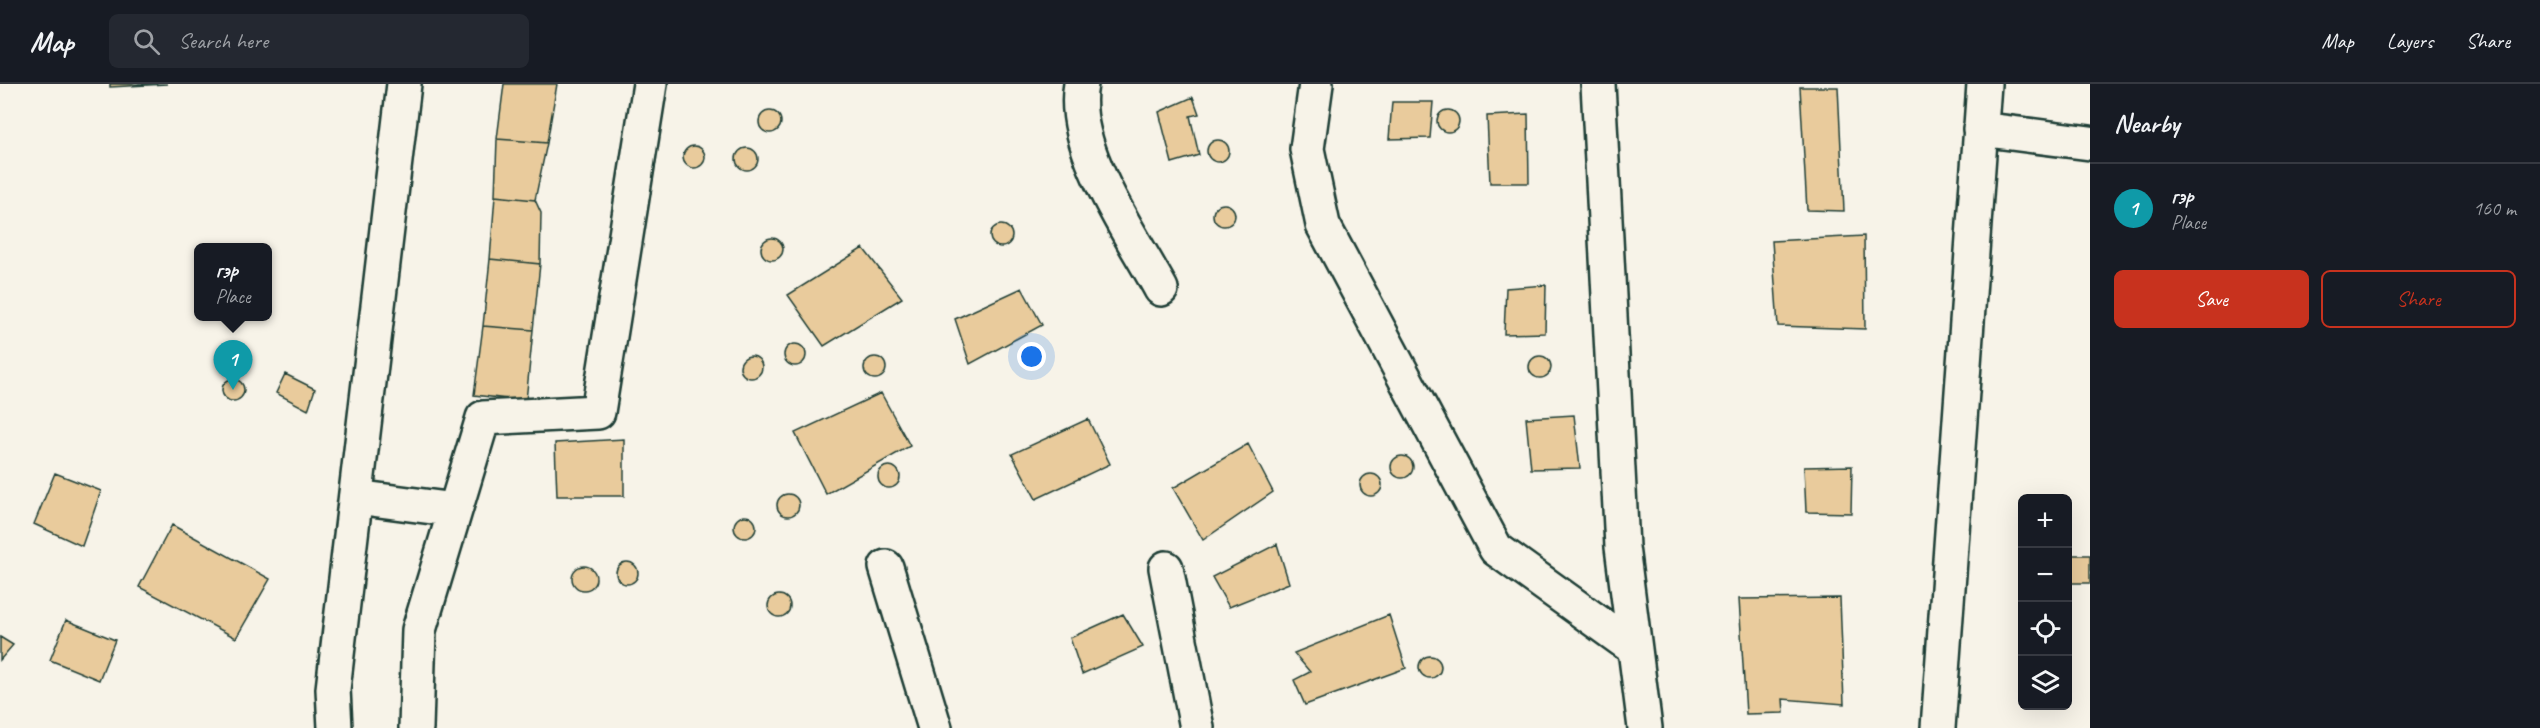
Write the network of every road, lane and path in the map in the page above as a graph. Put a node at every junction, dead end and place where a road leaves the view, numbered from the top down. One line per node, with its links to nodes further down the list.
1 (404, 84): 10 (street)
2 (650, 84): 11 (street)
3 (1081, 84): 9 (street)
4 (1316, 84): 14 (street)
5 (1598, 84): 14 (street)
6 (1984, 84): 7 (street)
7 (1980, 129): 8 (street); 22 (street)
8 (2090, 143)
9 (1161, 289)
10 (356, 497): 11 (street); 15 (street)
11 (455, 510): 18 (street)
12 (886, 567): 19 (street)
13 (1166, 568): 20 (street)
14 (1635, 649): 21 (street)
15 (333, 689): 16 (street); 17 (street)
16 (317, 728)
17 (335, 728)
18 (416, 728)
19 (935, 728)
20 (1197, 728)
21 (1645, 728)
22 (1938, 728)

